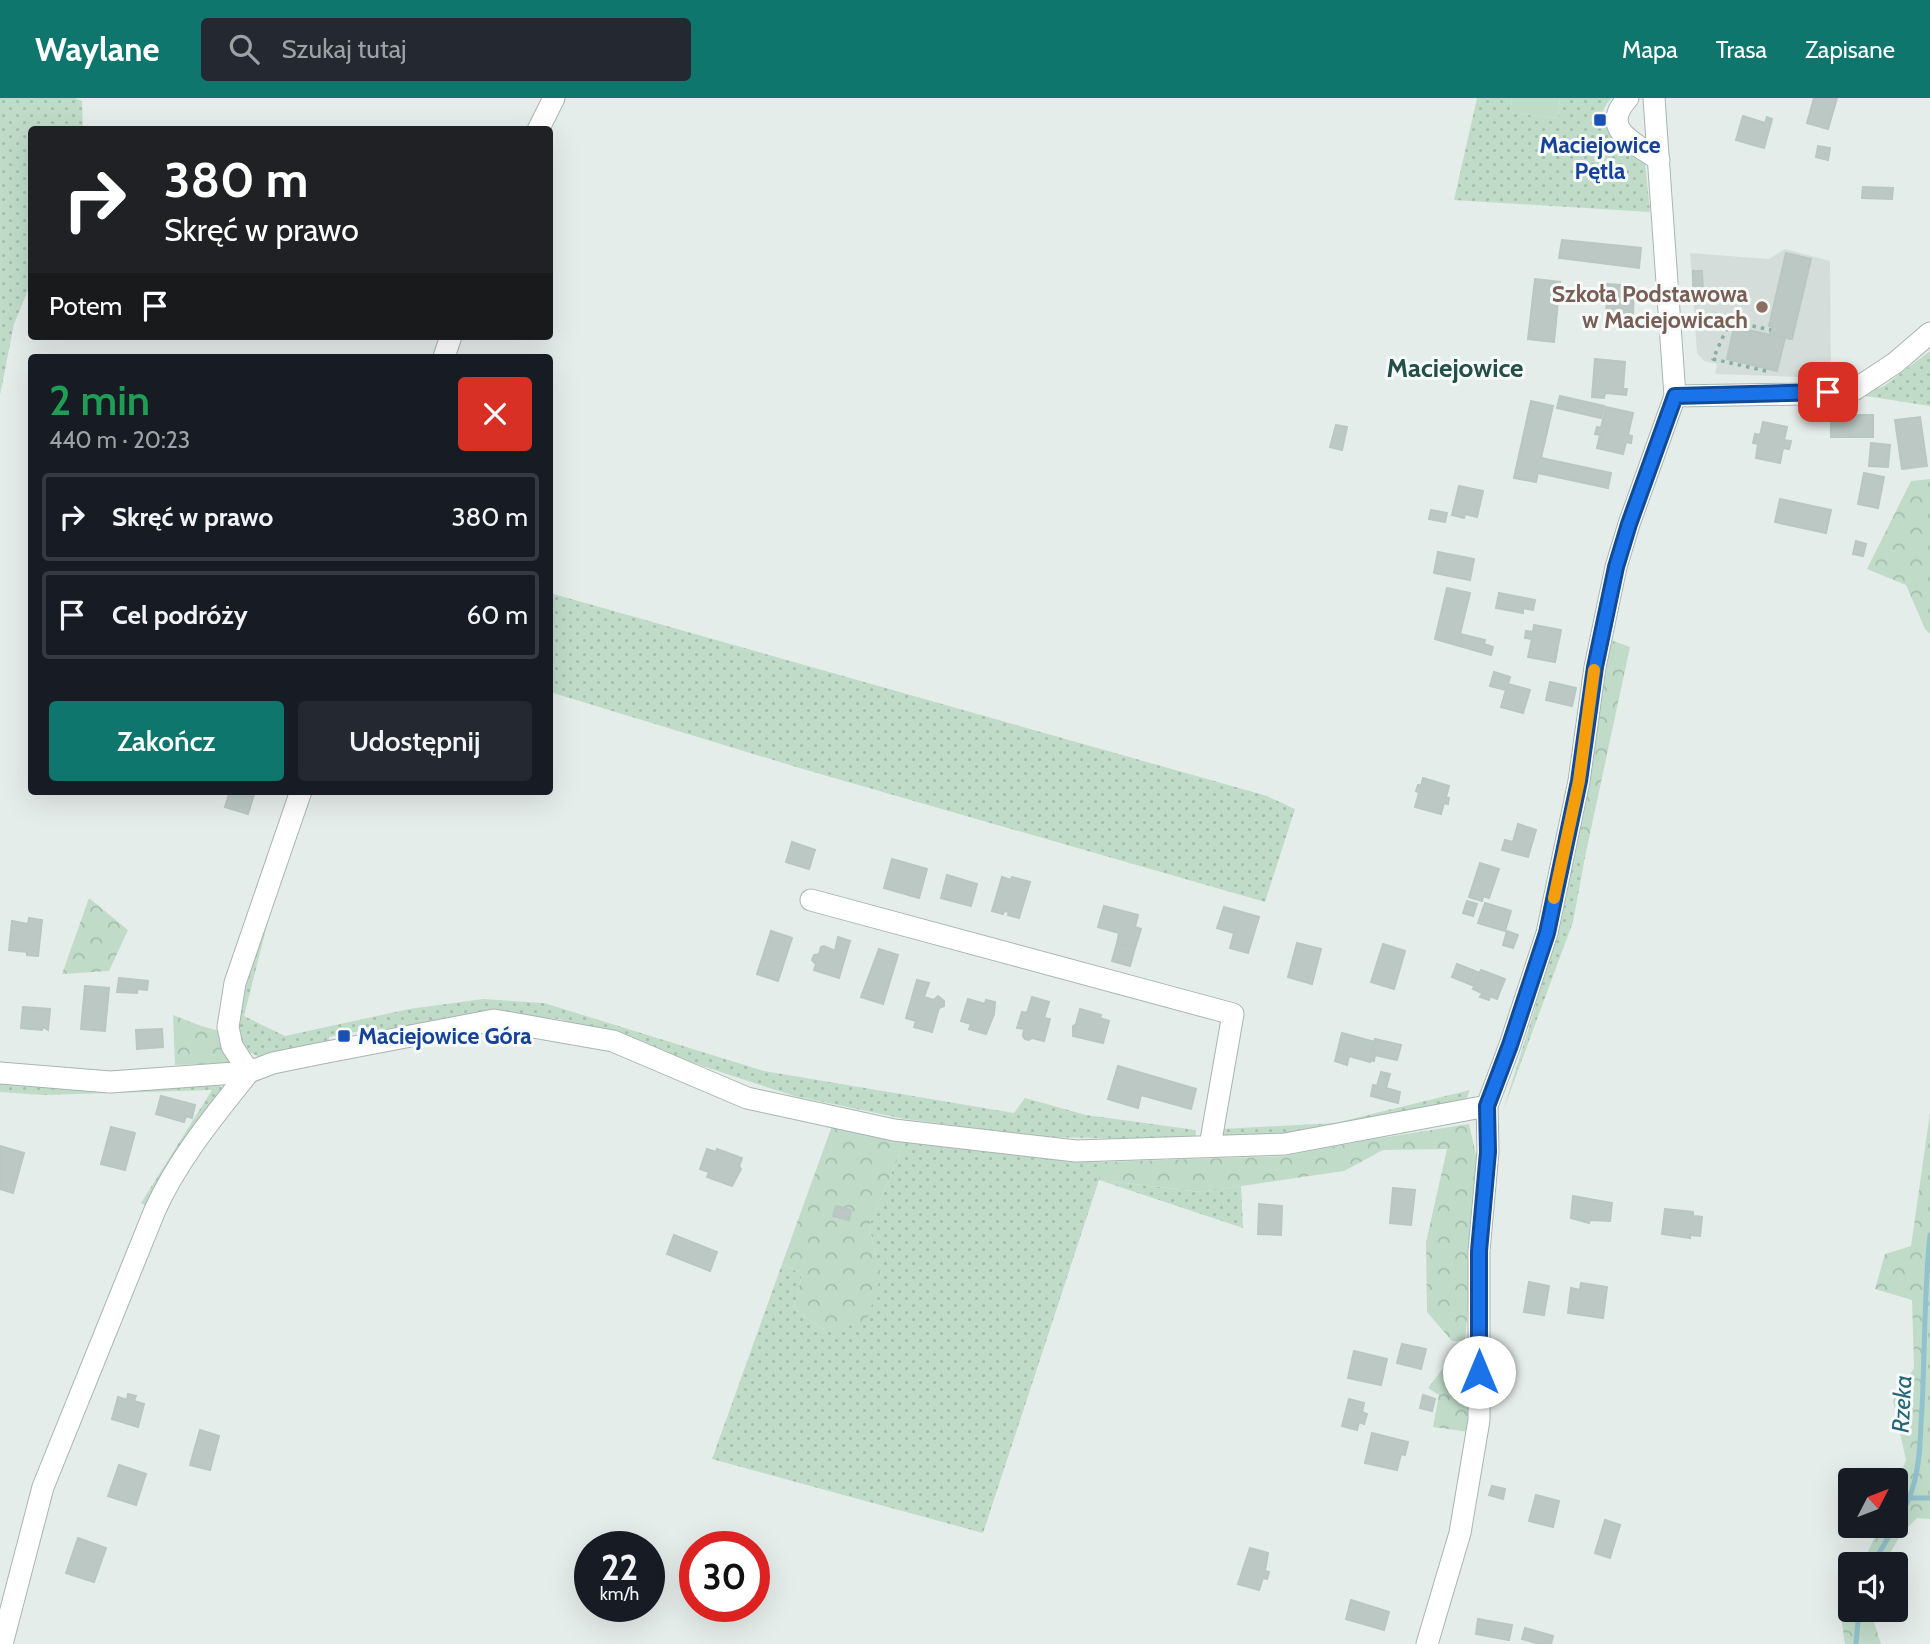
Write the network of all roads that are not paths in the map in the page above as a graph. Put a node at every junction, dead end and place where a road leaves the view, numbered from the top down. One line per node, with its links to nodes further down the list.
1 (554, 98): 4 (street)
2 (1628, 98): 5 (street)
3 (1654, 98): 5 (street)
4 (540, 126)
5 (1659, 160): 7 (street)
6 (1930, 332): 7 (street)
7 (1675, 396): 12 (street)
8 (300, 795): 10 (street)
9 (811, 900): 13 (street)
10 (248, 1072): 11 (street); 13 (street); 14 (street)
11 (0, 1073)
12 (1487, 1106): 13 (street); 15 (street)
13 (1210, 1146)
14 (2, 1644)
15 (1427, 1644)

